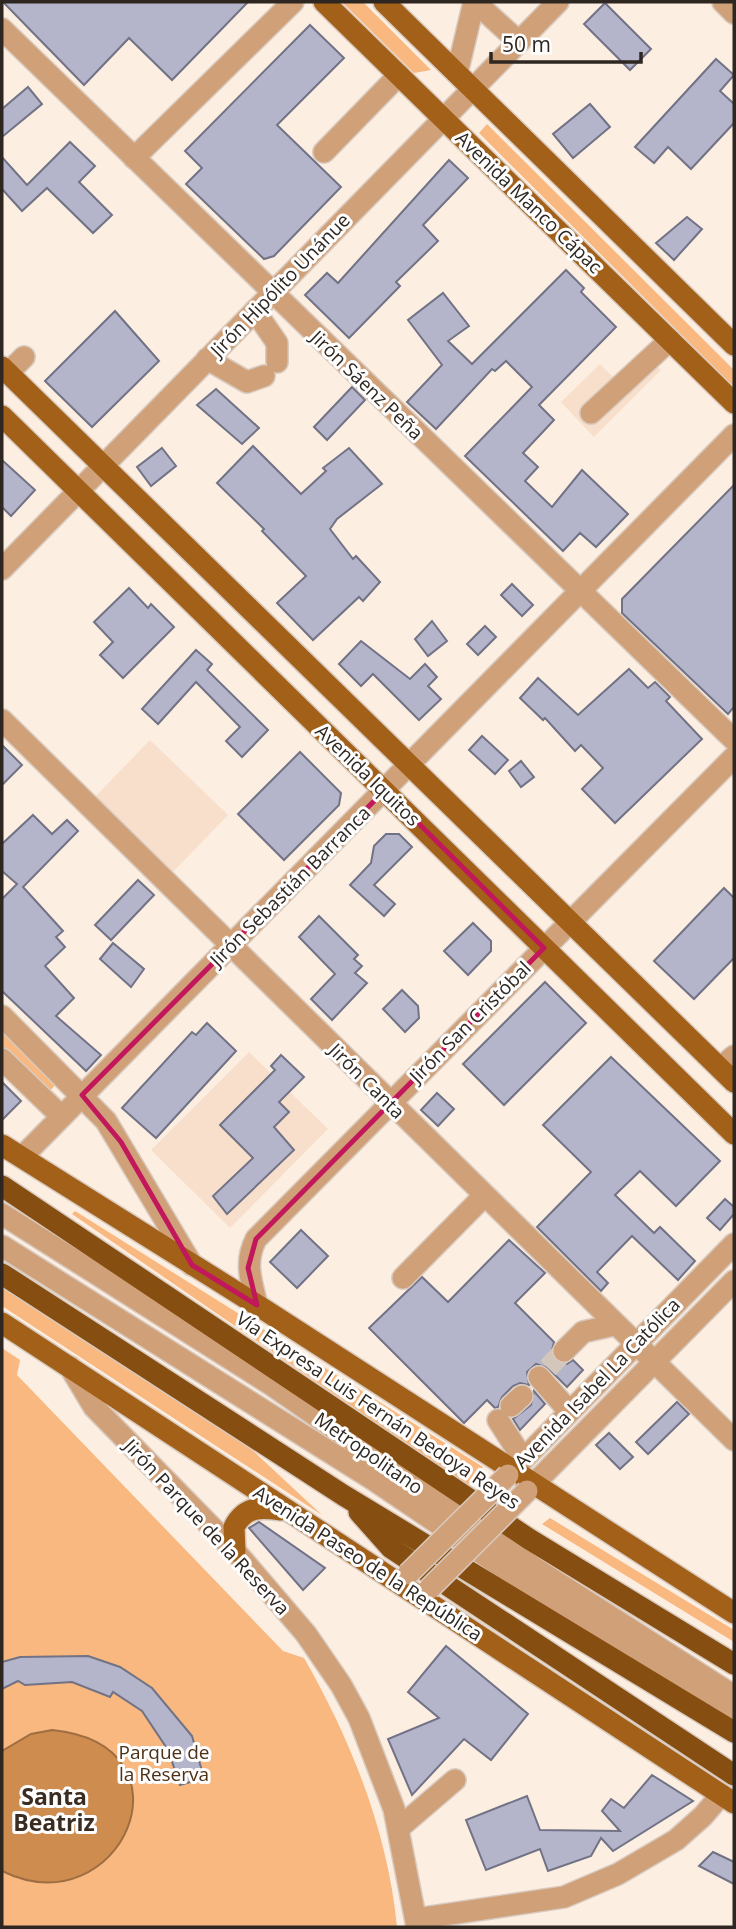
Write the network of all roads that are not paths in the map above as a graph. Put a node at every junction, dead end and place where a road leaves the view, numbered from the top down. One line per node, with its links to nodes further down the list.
1 (293, 2): 15 (street)
2 (324, 2): 11 (main road, Avenida Manco Cápac)
3 (385, 2): 10 (main road)
4 (475, 2): 9 (street); 10 (street)
5 (558, 2): 9 (street, Jirón Hipólito Unánue)
6 (723, 2): 7 (street)
7 (734, 13)
8 (2, 29): 15 (street, Jirón Sáenz Peña)
9 (519, 42): 12 (street, Jirón Hipólito Unánue)
10 (457, 73): 12 (main road)
11 (399, 75): 13 (main road, Avenida Manco Cápac); 14 (street)
12 (474, 89): 13 (street, Jirón Hipólito Unánue); 19 (main road)
13 (444, 119): 16 (street, Jirón Hipólito Unánue); 18 (main road, Avenida Manco Cápac)
14 (324, 152)
15 (134, 158): 16 (street, Jirón Sáenz Peña)
16 (272, 293): 17 (street, Jirón Hipólito Unánue); 30 (street, Jirón Sáenz Peña)
17 (255, 311): 21 (street, Jirón Hipólito Unánue); 21 (street)
18 (670, 340): 23 (main road, Avenida Manco Cápac); 24 (street)
19 (734, 345)
20 (24, 357): 22 (street)
21 (207, 359): 27 (street, Jirón Hipólito Unánue)
22 (5, 370): 27 (main road, Avenida Iquitos)
23 (734, 403)
24 (591, 412)
25 (2, 416): 28 (main road, Avenida Iquitos)
26 (734, 436): 30 (street, Jirón Sebastián Barranca)
27 (103, 466): 28 (street, Jirón Hipólito Unánue); 34 (main road, Avenida Iquitos)
28 (78, 491): 29 (street, Jirón Hipólito Unánue); 35 (main road, Avenida Iquitos)
29 (2, 569)
30 (581, 591): 32 (street, Jirón Sáenz Peña); 34 (street, Jirón Sebastián Barranca)
31 (2, 720): 37 (street, Jirón Canta)
32 (734, 740)
33 (734, 757): 36 (street, Jirón San Cristóbal)
34 (409, 765): 35 (street, Jirón Sebastián Barranca); 36 (main road, Avenida Iquitos)
35 (385, 790): 37 (street, Jirón Sebastián Barranca); 38 (main road, Avenida Iquitos)
36 (570, 923): 38 (street, Jirón San Cristóbal); 41 (main road, Avenida Iquitos)
37 (231, 946): 42 (street, Jirón Sebastián Barranca); 43 (street, Jirón Canta)
38 (544, 948): 43 (street, Jirón San Cristóbal); 45 (main road, Avenida Iquitos)
39 (2, 1016): 42 (street)
40 (2, 1059): 44 (street)
41 (730, 1069)
42 (82, 1095): 44 (street, Jirón Sebastián Barranca); 53 (street)
43 (390, 1103): 49 (street, Jirón Canta); 57 (street, Jirón San Cristóbal)
44 (61, 1116): 47 (street, Jirón Sebastián Barranca)
45 (734, 1134)
46 (2, 1145): 47 (main road)
47 (22, 1157): 53 (main road)
48 (2, 1185): 76 (highway, Vía Expresa Luis Fernán Bedoya Reyes)
49 (484, 1196): 55 (street); 59 (street, Jirón Canta)
50 (2, 1214): 77 (street, Metropolitano)
51 (734, 1244): 60 (street, Avenida Isabel La Católica)
52 (2, 1246): 78 (street, Metropolitano)
53 (192, 1265): 57 (main road)
54 (2, 1274): 70 (highway)
55 (403, 1278)
56 (734, 1281): 62 (street, Avenida Isabel La Católica)
57 (257, 1305): 67 (main road)
58 (2, 1323): 63 (main road, Avenida Paseo de la República)
59 (614, 1325): 60 (street, Jirón Canta); 61 (street)
60 (634, 1344): 62 (street, Jirón Canta); 65 (street, Avenida Isabel La Católica)
61 (564, 1351)
62 (653, 1363): 66 (street, Jirón Canta); 69 (street, Avenida Isabel La Católica)
63 (70, 1367): 71 (main road, Avenida Paseo de la República); 72 (street, Jirón Parque de la Reserva)
64 (522, 1396): 65 (street); 67 (street); 68 (street)
65 (569, 1411): 68 (street, Avenida Isabel La Católica)
66 (734, 1440)
67 (475, 1445): 68 (main road)
68 (515, 1468): 69 (main road); 73 (street, Avenida Isabel La Católica, bridge)
69 (531, 1487): 74 (street, Avenida Isabel La Católica, bridge); 75 (main road)
70 (343, 1495): 79 (highway); 80 (highway)
71 (283, 1511): 72 (main road); 73 (main road, Avenida Paseo de la República)
72 (235, 1551): 83 (street, Jirón Parque de la Reserva)
73 (404, 1578): 74 (main road, Avenida Paseo de la República)
74 (425, 1593): 82 (main road, Avenida Paseo de la República)
75 (734, 1613)
76 (734, 1664)
77 (734, 1696)
78 (734, 1714)
79 (734, 1732)
80 (734, 1775)
81 (456, 1780): 83 (street)
82 (728, 1799): 84 (street)
83 (399, 1828): 84 (street, Jirón Parque de la Reserva)
84 (417, 1923)

